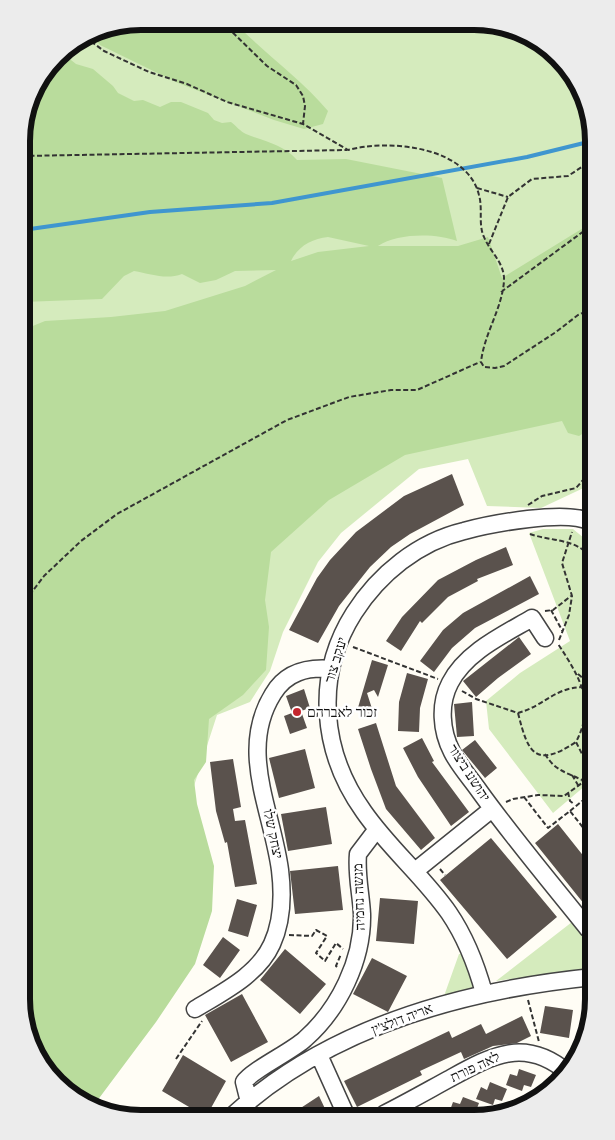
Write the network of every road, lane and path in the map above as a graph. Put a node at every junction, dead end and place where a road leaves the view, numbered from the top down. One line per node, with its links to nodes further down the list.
1 (230, 30): 3 (path)
2 (91, 42): 3 (path)
3 (303, 124): 4 (path)
4 (348, 150): 5 (path); 7 (path)
5 (30, 156)
6 (585, 165): 8 (path)
7 (476, 187): 8 (path); 10 (path)
8 (508, 197): 10 (path)
9 (585, 230): 11 (path)
10 (489, 245): 11 (path)
11 (501, 292): 13 (path)
12 (585, 311): 13 (path)
13 (481, 362): 16 (path)
14 (574, 517): 15 (street, יעקב צור); 17 (path); 22 (street, יעקב צור)
15 (585, 520)
16 (30, 594)
17 (572, 596): 18 (path); 20 (path)
18 (551, 610): 19 (path); 20 (path)
19 (532, 618): 21 (street); 38 (street, יהושע ביצור)
20 (563, 632): 23 (path)
21 (545, 638)
22 (331, 669): 40 (street, יעקב צור); 44 (street, יצחק שלו)
23 (578, 674): 24 (path); 26 (path)
24 (585, 680)
25 (518, 713): 28 (path)
26 (584, 726): 27 (path)
27 (576, 742): 28 (path); 29 (path)
28 (545, 754): 30 (path)
29 (585, 760)
30 (572, 775): 32 (path); 33 (path)
31 (585, 775): 32 (path)
32 (583, 780): 33 (path)
33 (578, 786): 34 (path)
34 (568, 792): 35 (path); 37 (path)
35 (524, 797): 38 (path); 39 (path)
36 (585, 799): 39 (path)
37 (574, 804)
38 (492, 809): 42 (street); 43 (street, יהושע ביצור)
39 (570, 811): 41 (path)
40 (377, 829): 42 (street, יעקב צור); 45 (street, מנשה נחמיה)
41 (585, 830)
42 (414, 871): 48 (street, יעקב צור)
43 (585, 925)
44 (275, 935): 45 (path); 49 (street, יצחק שלו)
45 (350, 975): 57 (street, מנשה נחמיה)
46 (585, 978): 47 (street, אריה דולצ'ין)
47 (524, 985): 48 (street, אריה דולצ'ין); 52 (path)
48 (484, 992): 51 (street, אריה דולצ'ין)
49 (195, 1009)
50 (195, 1031): 53 (path)
51 (319, 1056): 57 (street, אריה דולצ'ין); 60 (street)
52 (543, 1056): 54 (street, לאה פורת); 61 (street, לאה פורת)
53 (176, 1059)
54 (557, 1072)
55 (539, 1089): 56 (path)
56 (528, 1095): 58 (path)
57 (249, 1102): 59 (street, אריה דולצ'ין)
58 (512, 1103)
59 (239, 1110)
60 (344, 1110)
61 (391, 1110)

